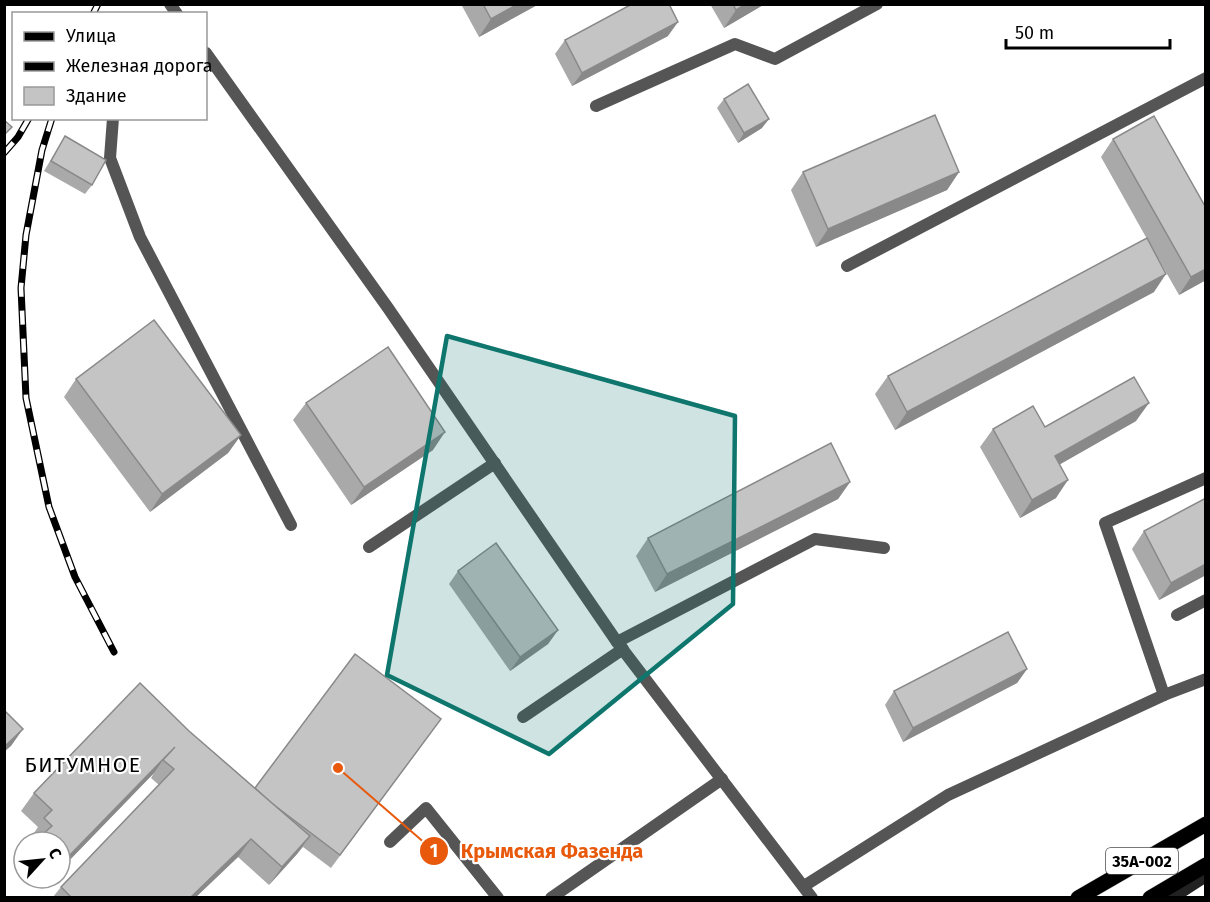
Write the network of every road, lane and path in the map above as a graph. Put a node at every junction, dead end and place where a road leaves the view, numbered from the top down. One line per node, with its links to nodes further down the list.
1 (877, 4): 4 (street)
2 (207, 54): 7 (street)
3 (1206, 78): 6 (street)
4 (596, 106)
5 (112, 120): 9 (street)
6 (847, 266)
7 (495, 463): 10 (street); 14 (street)
8 (1206, 478): 16 (street)
9 (291, 525)
10 (369, 547)
11 (884, 548): 14 (street)
12 (1206, 600): 13 (street)
13 (1177, 615)
14 (620, 645): 17 (street); 18 (street)
15 (1206, 679): 16 (street)
16 (1164, 695): 23 (street)
17 (523, 717)
18 (722, 779): 23 (street); 25 (street)
19 (1206, 824): 27 (main road, 35А-002)
20 (390, 842): 24 (street)
21 (1206, 865): 28 (main road, 35А-002)
22 (1206, 876): 29 (street)
23 (804, 886): 26 (street)
24 (498, 897)
25 (551, 897)
26 (812, 897)
27 (1078, 897)
28 (1150, 897)
29 (1172, 897)

